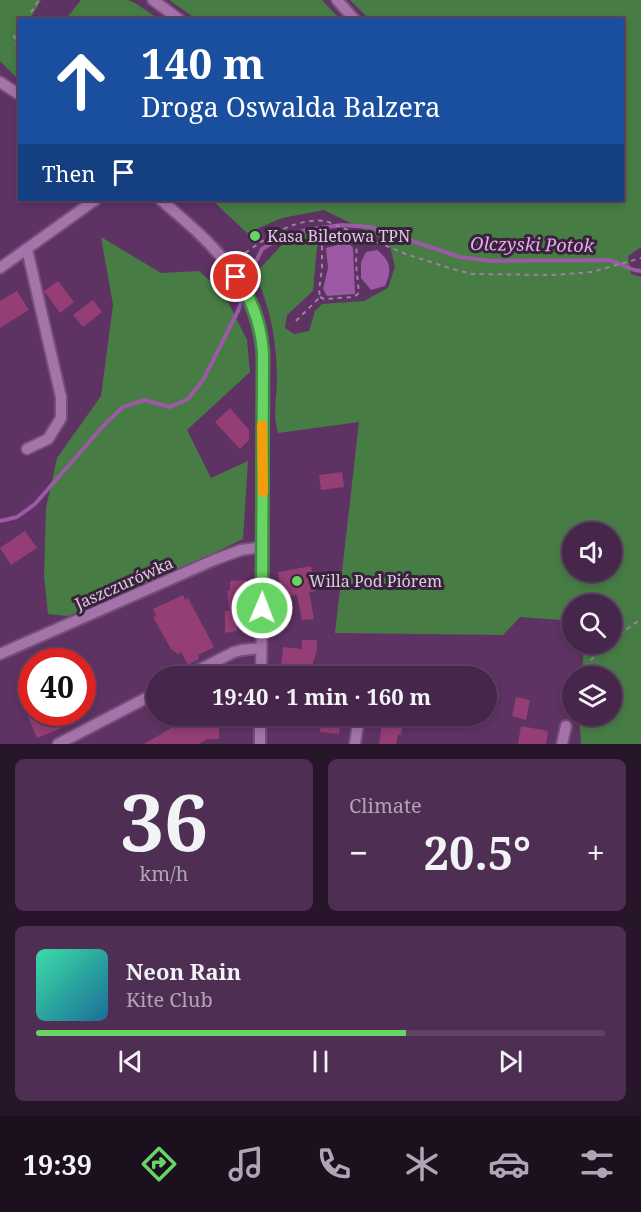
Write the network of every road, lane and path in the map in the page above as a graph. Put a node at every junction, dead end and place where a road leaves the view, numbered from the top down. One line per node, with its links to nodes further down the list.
1 (39, 0): 4 (path)
2 (153, 0): 5 (street)
3 (337, 0): 6 (street)
4 (27, 18)
5 (177, 18)
6 (353, 18)
7 (18, 30): 8 (path)
8 (18, 50)
9 (0, 82): 10 (street)
10 (18, 94)
11 (94, 201): 15 (street)
12 (162, 201): 17 (street)
13 (359, 235): 14 (path); 16 (path); 17 (path)
14 (357, 240): 19 (path); 19 (path)
15 (27, 249): 18 (street); 21 (street)
16 (641, 258)
17 (228, 264): 22 (street)
18 (0, 268)
19 (320, 297): 20 (path)
20 (296, 321)
21 (27, 449)
22 (263, 547): 25 (street); 26 (street, Jaszczurówka)
23 (641, 619): 24 (path)
24 (622, 633)
25 (261, 648): 28 (street); 29 (street)
26 (0, 654)
27 (597, 654): 30 (path)
28 (207, 666)
29 (261, 666)
30 (587, 666)
31 (146, 698): 35 (street)
32 (261, 726): 36 (street)
33 (358, 726): 37 (street)
34 (566, 726): 38 (street)
35 (58, 744)
36 (260, 744)
37 (355, 744)
38 (562, 744)

